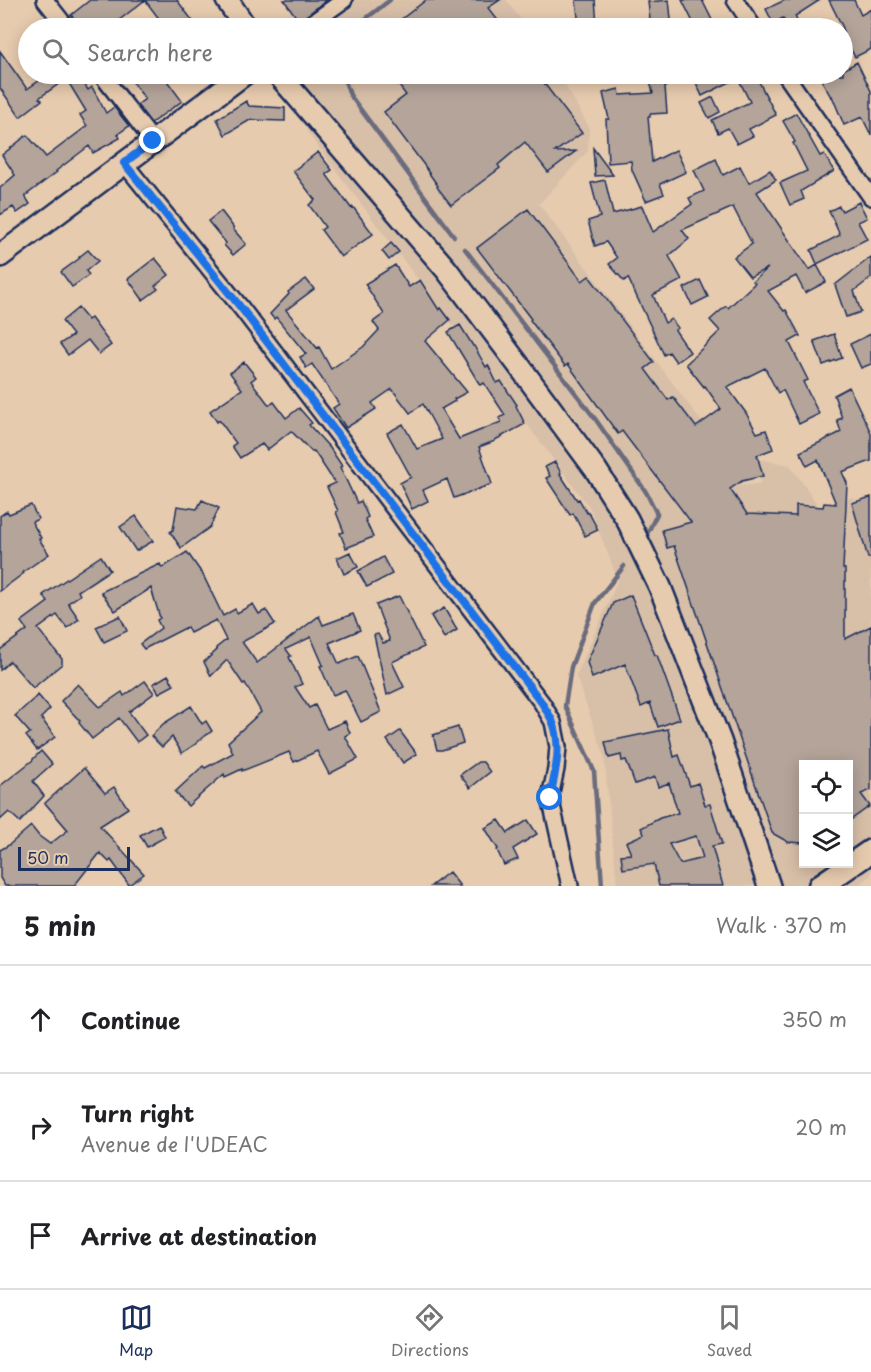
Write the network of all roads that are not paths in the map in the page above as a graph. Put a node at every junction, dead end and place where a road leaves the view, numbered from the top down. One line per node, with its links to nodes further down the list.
1 (45, 0): 5 (street)
2 (227, 0): 6 (main road)
3 (344, 0): 7 (street)
4 (735, 0): 8 (street)
5 (59, 18)
6 (239, 18)
7 (319, 18)
8 (747, 18)
9 (109, 84): 13 (street)
10 (230, 84): 13 (main road)
11 (287, 84): 19 (main road)
12 (792, 84): 15 (street)
13 (153, 141): 14 (main road)
14 (124, 163): 16 (main road); 18 (street)
15 (871, 197)
16 (0, 256)
17 (871, 851): 20 (main road)
18 (570, 886)
19 (770, 886)
20 (820, 886)

